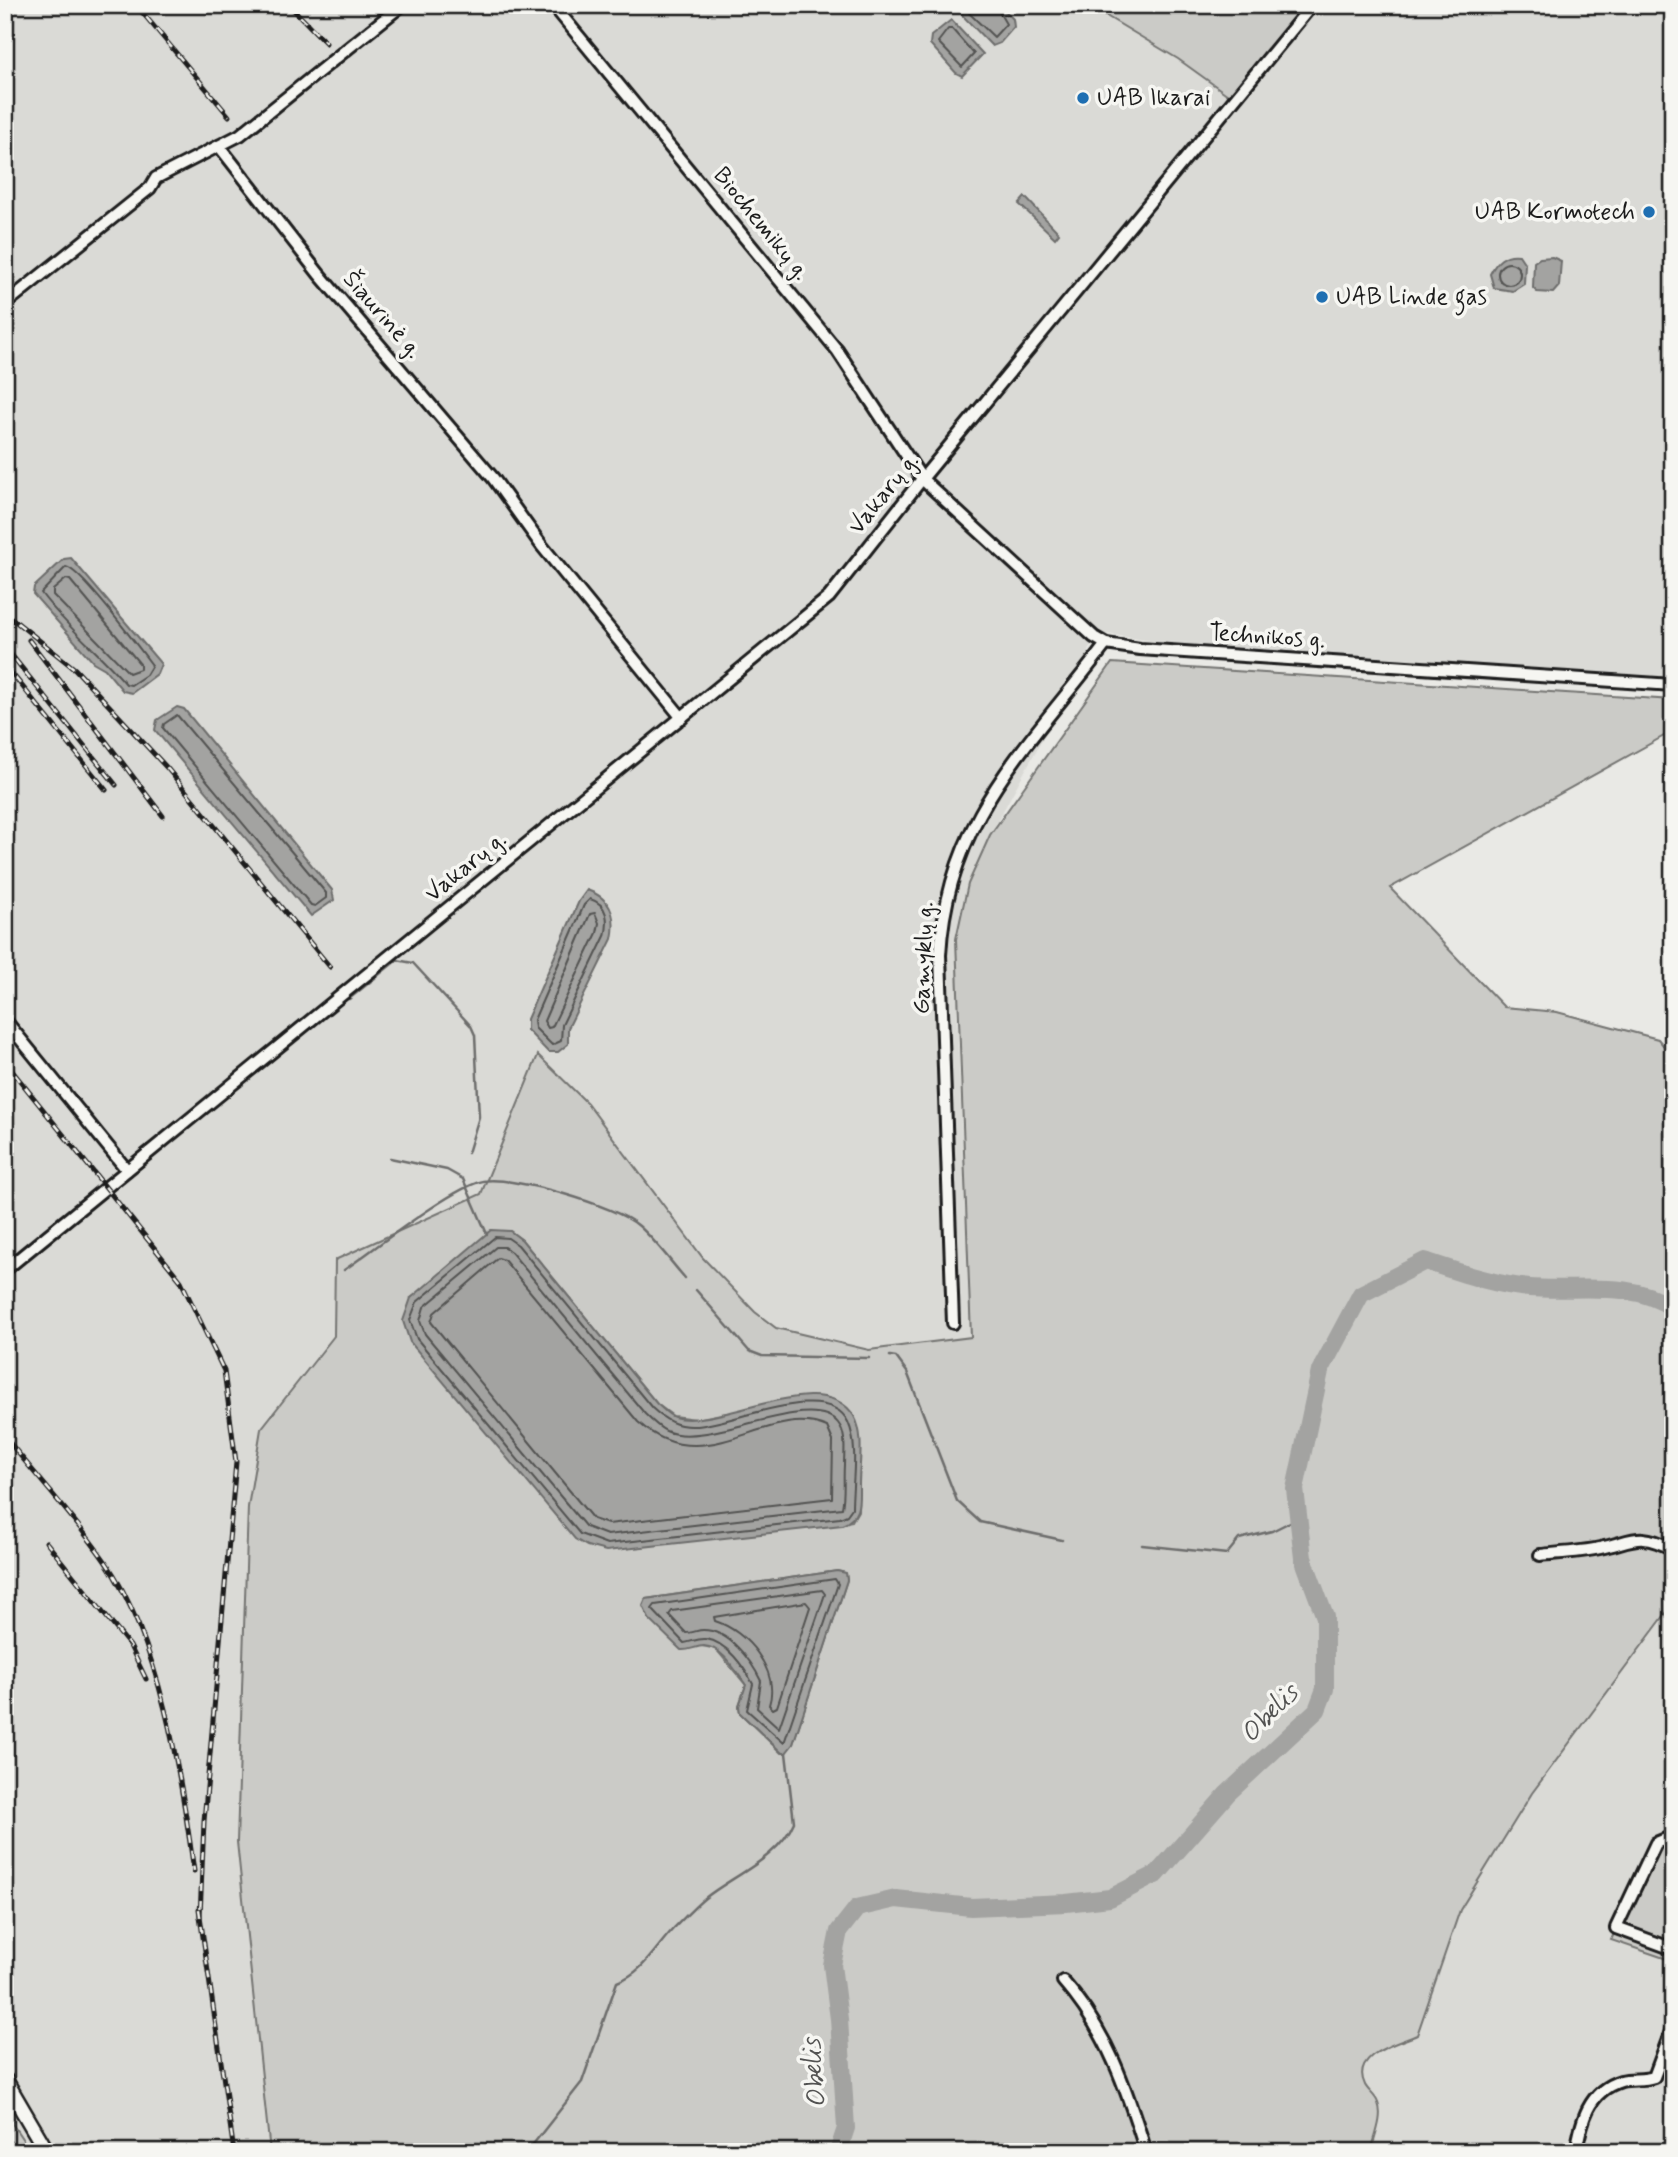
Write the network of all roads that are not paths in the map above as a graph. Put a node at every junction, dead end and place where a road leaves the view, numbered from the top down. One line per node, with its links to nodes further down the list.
1 (402, 5): 4 (street)
2 (553, 5): 6 (street, Biochemikų g.)
3 (1312, 5): 6 (street, Vakarų g.)
4 (219, 146): 5 (street); 9 (street, Šiaurinė g.)
5 (5, 304)
6 (922, 479): 7 (street, Technikos g.); 9 (street, Vakarų g.)
7 (1106, 644): 8 (street, Technikos g.); 13 (street, Gamyklų g.)
8 (1673, 685)
9 (682, 718): 11 (street, Vakarų g.)
10 (5, 1020): 11 (street)
11 (127, 1170): 12 (street, Vakarų g.)
12 (5, 1270)
13 (953, 1323)
14 (1673, 1549): 15 (street)
15 (1540, 1555)
16 (1673, 1836): 17 (street)
17 (1673, 1949)
18 (1063, 1980): 22 (street)
19 (1673, 2026): 23 (street)
20 (5, 2080): 21 (street)
21 (47, 2152)
22 (1146, 2152)
23 (1576, 2152)

